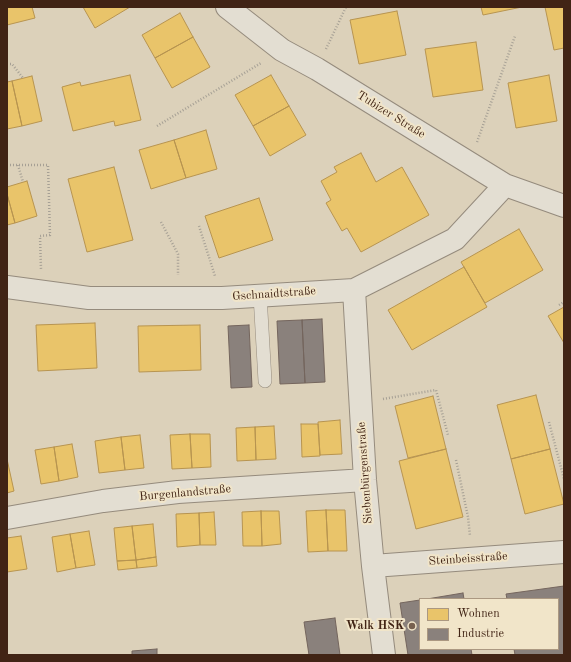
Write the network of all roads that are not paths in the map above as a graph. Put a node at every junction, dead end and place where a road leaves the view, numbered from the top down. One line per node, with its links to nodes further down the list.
1 (227, 7): 2 (street, Tubizer Straße)
2 (505, 185): 3 (street, Tubizer Straße); 5 (street, Gschnaidtstraße)
3 (564, 206)
4 (7, 287): 6 (street, Gschnaidtstraße)
5 (354, 290): 6 (street, Gschnaidtstraße); 8 (street, Siebenbürgenstraße)
6 (260, 295): 7 (lane)
7 (265, 382)
8 (365, 480): 9 (street, Burgenlandstraße); 11 (street, Siebenbürgenstraße)
9 (7, 518)
10 (564, 552): 11 (street, Steinbeisstraße)
11 (373, 566): 12 (street, Siebenbürgenstraße)
12 (384, 655)

